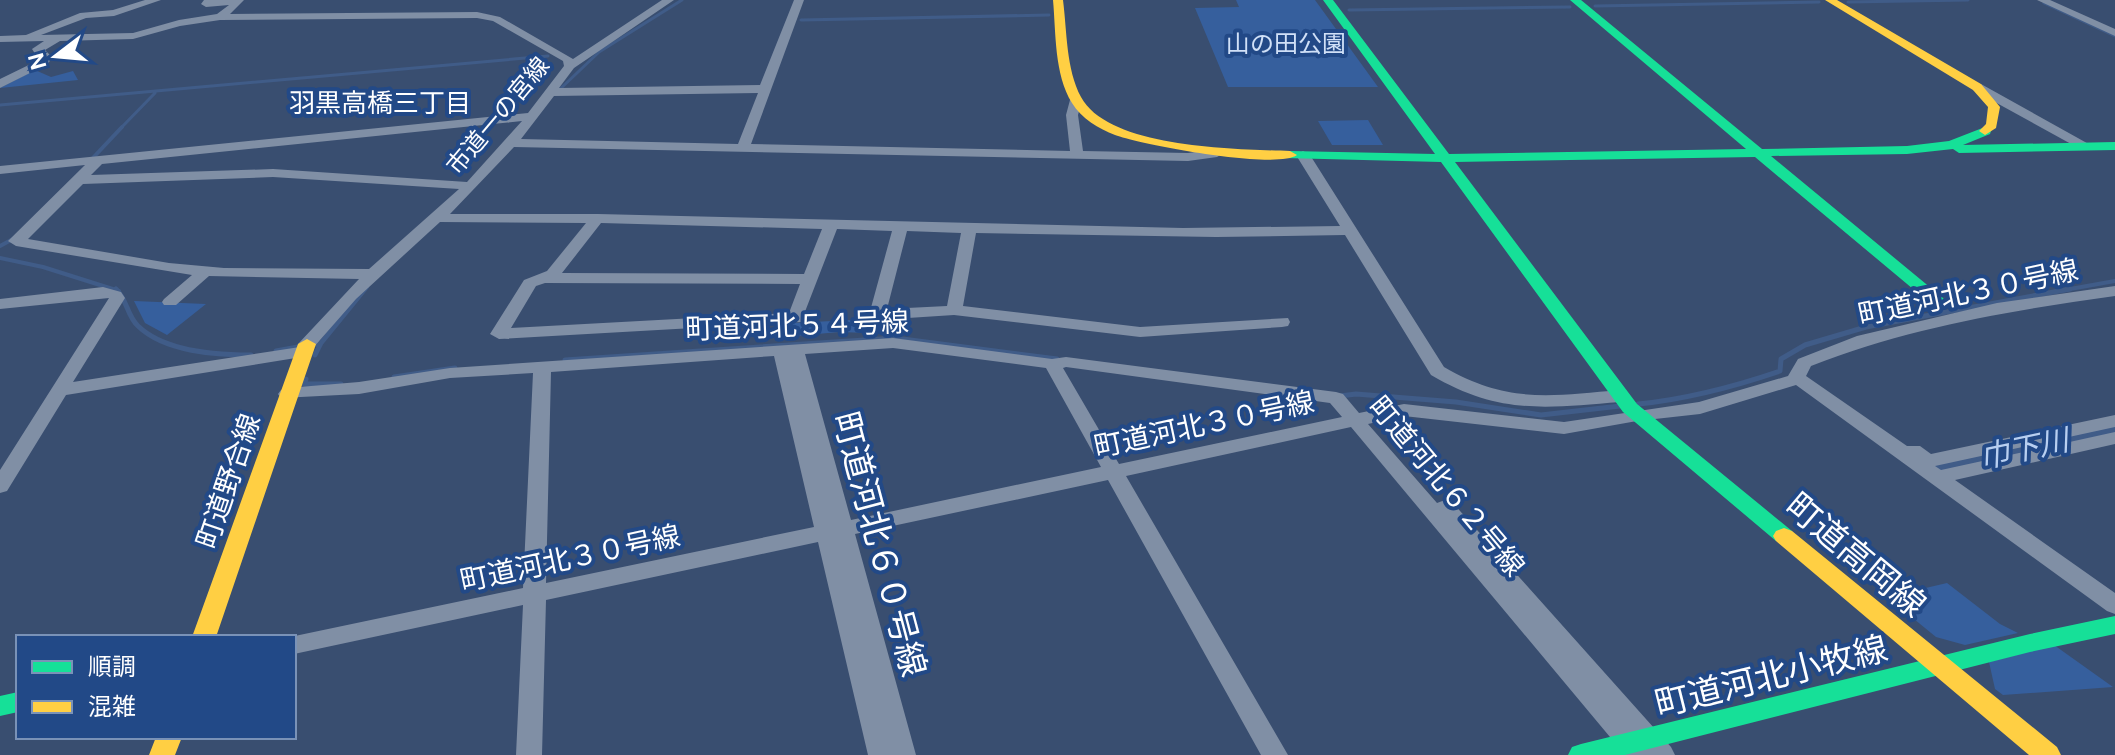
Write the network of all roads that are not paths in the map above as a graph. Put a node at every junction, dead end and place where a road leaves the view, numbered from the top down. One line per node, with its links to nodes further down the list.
1 (156, 0): 17 (street)
2 (210, 0): 13 (street)
3 (488, 0): 12 (street)
4 (669, 0): 19 (street)
5 (799, 0): 22 (street)
6 (1058, 0): 24 (street)
7 (1328, 0): 35 (street, 町道高岡線)
8 (1575, 0): 32 (street)
9 (1830, 0): 21 (street)
10 (2042, 0): 15 (street)
11 (289, 3): 14 (street)
12 (471, 15): 14 (street, 市道一の宮線); 19 (street, 市道一の宮線)
13 (220, 17): 14 (street, 市道一の宮線); 18 (street, 市道一の宮線)
14 (276, 17)
15 (2113, 31)
16 (0, 39): 17 (street, 市道一の宮線)
17 (21, 39): 18 (street, 市道一の宮線)
18 (55, 40): 20 (street)
19 (570, 66): 23 (street, 市道一の宮線)
20 (0, 84)
21 (1977, 87): 29 (street); 30 (street)
22 (765, 89): 23 (street); 28 (street)
23 (551, 92): 25 (street, 市道一の宮線)
24 (1076, 100): 31 (street); 33 (street)
25 (532, 116): 26 (street, 市道一の宮線); 36 (street)
26 (510, 143): 28 (street); 39 (street, 市道一の宮線)
27 (2115, 146): 29 (street)
28 (743, 147): 33 (street)
29 (2087, 147): 30 (street)
30 (1932, 148): 32 (street)
31 (1217, 153): 33 (street); 34 (street)
32 (1759, 153): 35 (street); 51 (street)
33 (1077, 154)
34 (1303, 155): 35 (street); 45 (street)
35 (1443, 158): 63 (street, 町道高岡線)
36 (97, 161): 37 (street); 38 (street)
37 (0, 170)
38 (78, 180): 39 (street); 46 (street)
39 (470, 186): 40 (street, 市道一の宮線)
40 (433, 218): 41 (street); 47 (street, 市道一の宮線)
41 (598, 218): 42 (street); 48 (street)
42 (831, 226): 43 (street); 49 (street)
43 (901, 227): 44 (street); 54 (street)
44 (969, 229): 45 (street); 54 (street)
45 (1350, 230): 63 (street)
46 (205, 272): 47 (street); 52 (street)
47 (372, 274): 56 (street, 市道一の宮線)
48 (542, 278): 49 (street); 49 (street)
49 (810, 279)
50 (2115, 291): 60 (street, 町道河北３０号線)
51 (1937, 301)
52 (170, 302)
53 (0, 304): 61 (street)
54 (954, 310): 55 (street)
55 (1282, 322)
56 (304, 348): 61 (street); 62 (street, 町道野合線)
57 (788, 350): 58 (street, 町道河北５４号線); 59 (street, 町道河北５４号線); 70 (street)
58 (1052, 364): 64 (street, 町道河北６２号線); 67 (street)
59 (542, 367): 62 (street, 町道河北５４号線); 71 (street)
60 (1799, 374): 63 (street, 町道河北３０号線); 65 (street); 68 (street)
61 (61, 390): 69 (street)
62 (287, 394): 74 (street, 町道野合線)
63 (1627, 404): 64 (street, 町道河北３０号線); 76 (street, 町道高岡線)
64 (1360, 419): 67 (street, 町道河北３０号線); 77 (street, 町道河北６２号線)
65 (2115, 421)
66 (2115, 438): 68 (street)
67 (1113, 471): 70 (street, 町道河北３０号線); 81 (street)
68 (1941, 476): 72 (street)
69 (0, 486)
70 (834, 531): 71 (street, 町道河北３０号線); 79 (street); 80 (street, 町道河北６０号線)
71 (534, 594): 75 (street, 町道河北３０号線); 78 (street)
72 (2115, 605)
73 (2115, 625): 76 (street, 町道河北小牧線)
74 (205, 635)
75 (296, 645)
76 (1942, 667): 77 (street, 町道河北小牧線); 83 (street, 町道高岡線)
77 (1645, 748): 82 (street, 町道河北小牧線)
78 (529, 755)
79 (881, 755)
80 (903, 755)
81 (1275, 755)
82 (1581, 755)
83 (2048, 755)

